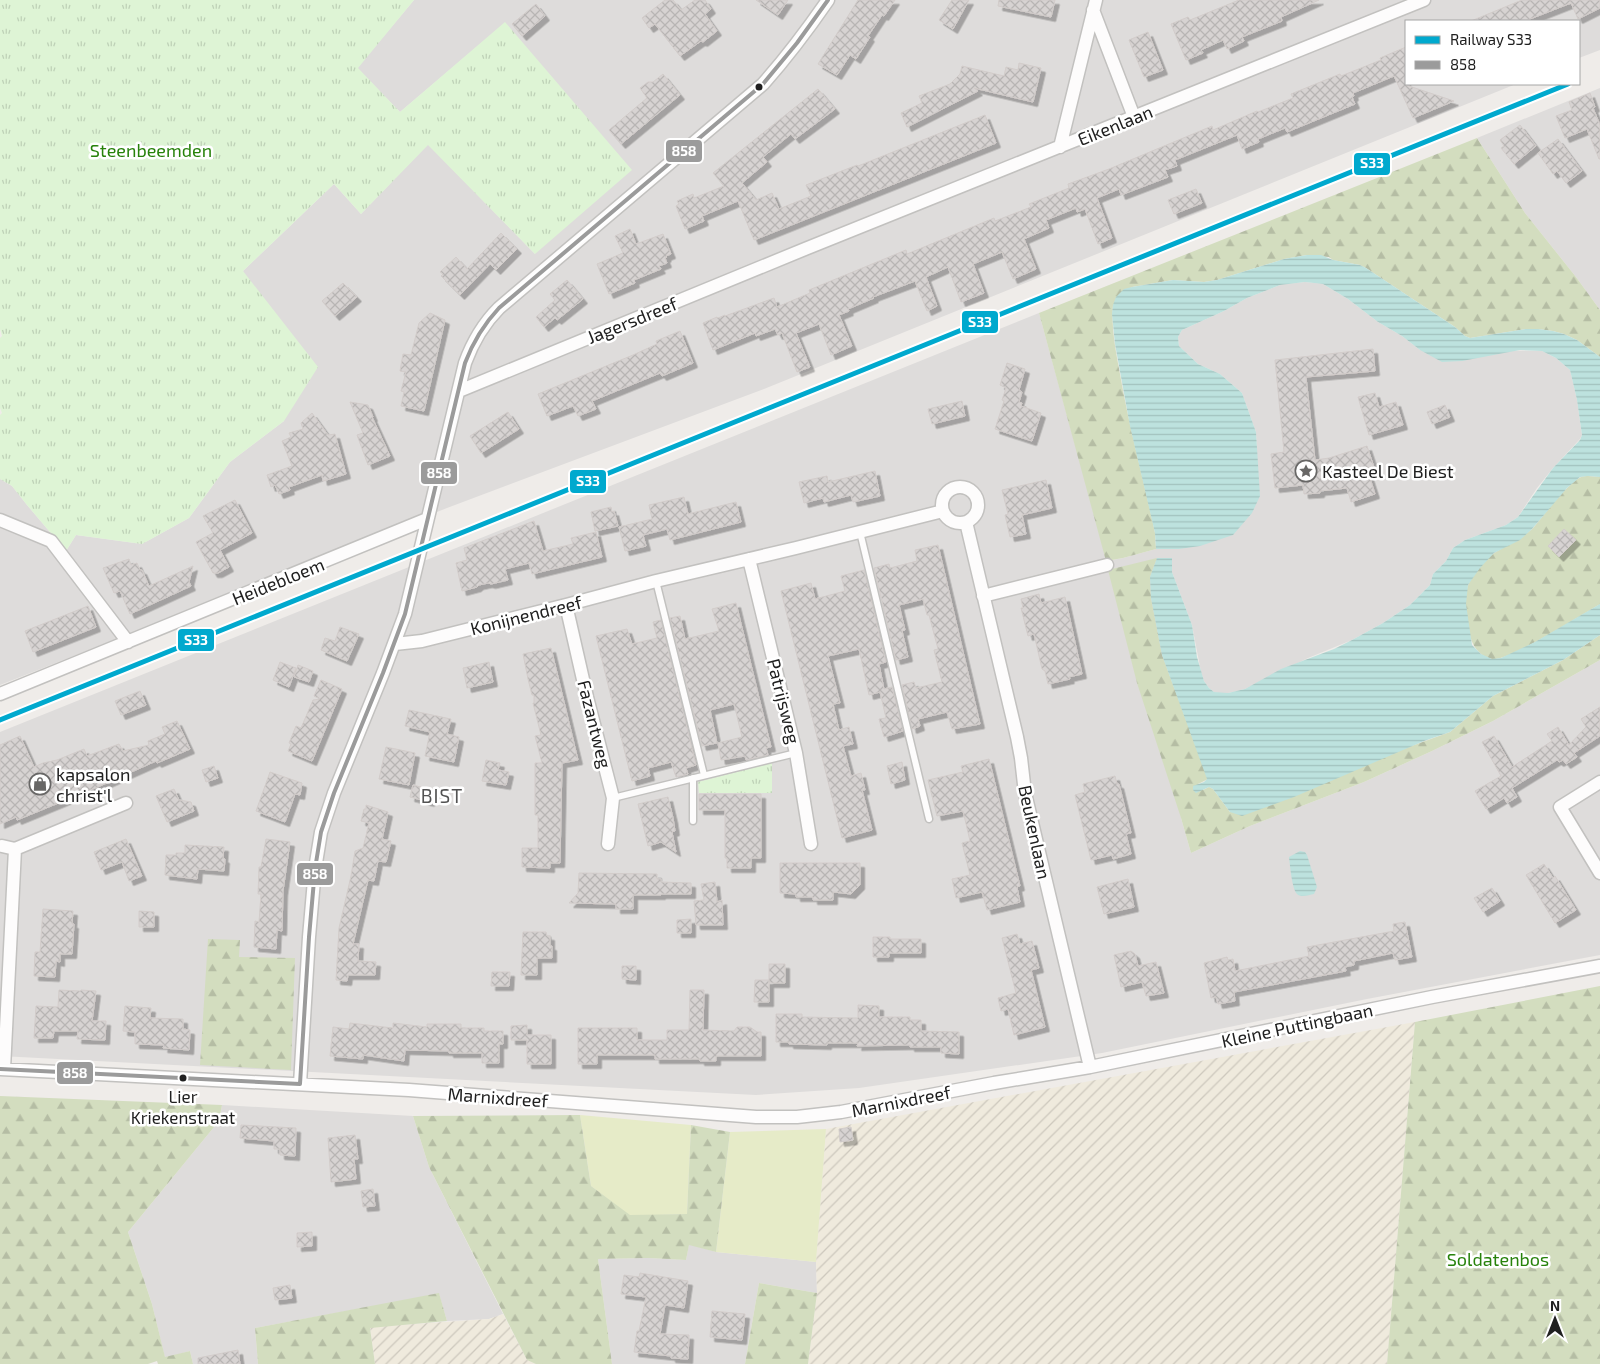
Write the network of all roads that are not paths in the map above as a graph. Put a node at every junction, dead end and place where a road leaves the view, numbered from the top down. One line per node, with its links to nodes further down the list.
1 (828, 0): 7 (street)
2 (1424, 0): 4 (street, Eikenlaan)
3 (1094, 5): 4 (street); 5 (street)
4 (1134, 117): 5 (street, Eikenlaan)
5 (1060, 147): 6 (street, Eikenlaan)
6 (805, 249): 7 (street, Jagersdreef)
7 (459, 391): 9 (street)
8 (943, 511): 11 (street); 11 (street); 12 (street)
9 (427, 519): 18 (street, Heidebloem); 19 (street)
10 (0, 520): 18 (street)
11 (966, 522): 16 (street, Beukenlaan)
12 (860, 532): 13 (street, Konijnendreef); 27 (lane)
13 (749, 559): 15 (street, Konijnendreef); 21 (street, Patrijsweg)
14 (1108, 565): 16 (street)
15 (656, 581): 17 (street, Konijnendreef); 22 (lane)
16 (983, 596): 35 (street, Beukenlaan)
17 (566, 605): 19 (street, Konijnendreef); 25 (street, Fazantweg)
18 (128, 642): 20 (street, Heidebloem)
19 (395, 644): 38 (street)
20 (0, 694)
21 (796, 753): 22 (lane); 30 (street, Patrijsweg)
22 (704, 775): 23 (lane)
23 (693, 778): 25 (lane); 28 (lane)
24 (1600, 782): 33 (street)
25 (613, 798): 29 (street, Fazantweg)
26 (126, 803): 32 (street)
27 (929, 819)
28 (693, 821)
29 (608, 844)
30 (811, 844)
31 (2, 846): 32 (street)
32 (15, 849): 36 (street)
33 (1600, 873)
34 (1600, 966): 35 (street, Kleine Puttingbaan)
35 (1090, 1068): 37 (street, Kleine Puttingbaan)
36 (2, 1069): 38 (street, Marnixdreef)
37 (994, 1083): 38 (street, Marnixdreef)
38 (300, 1084)

